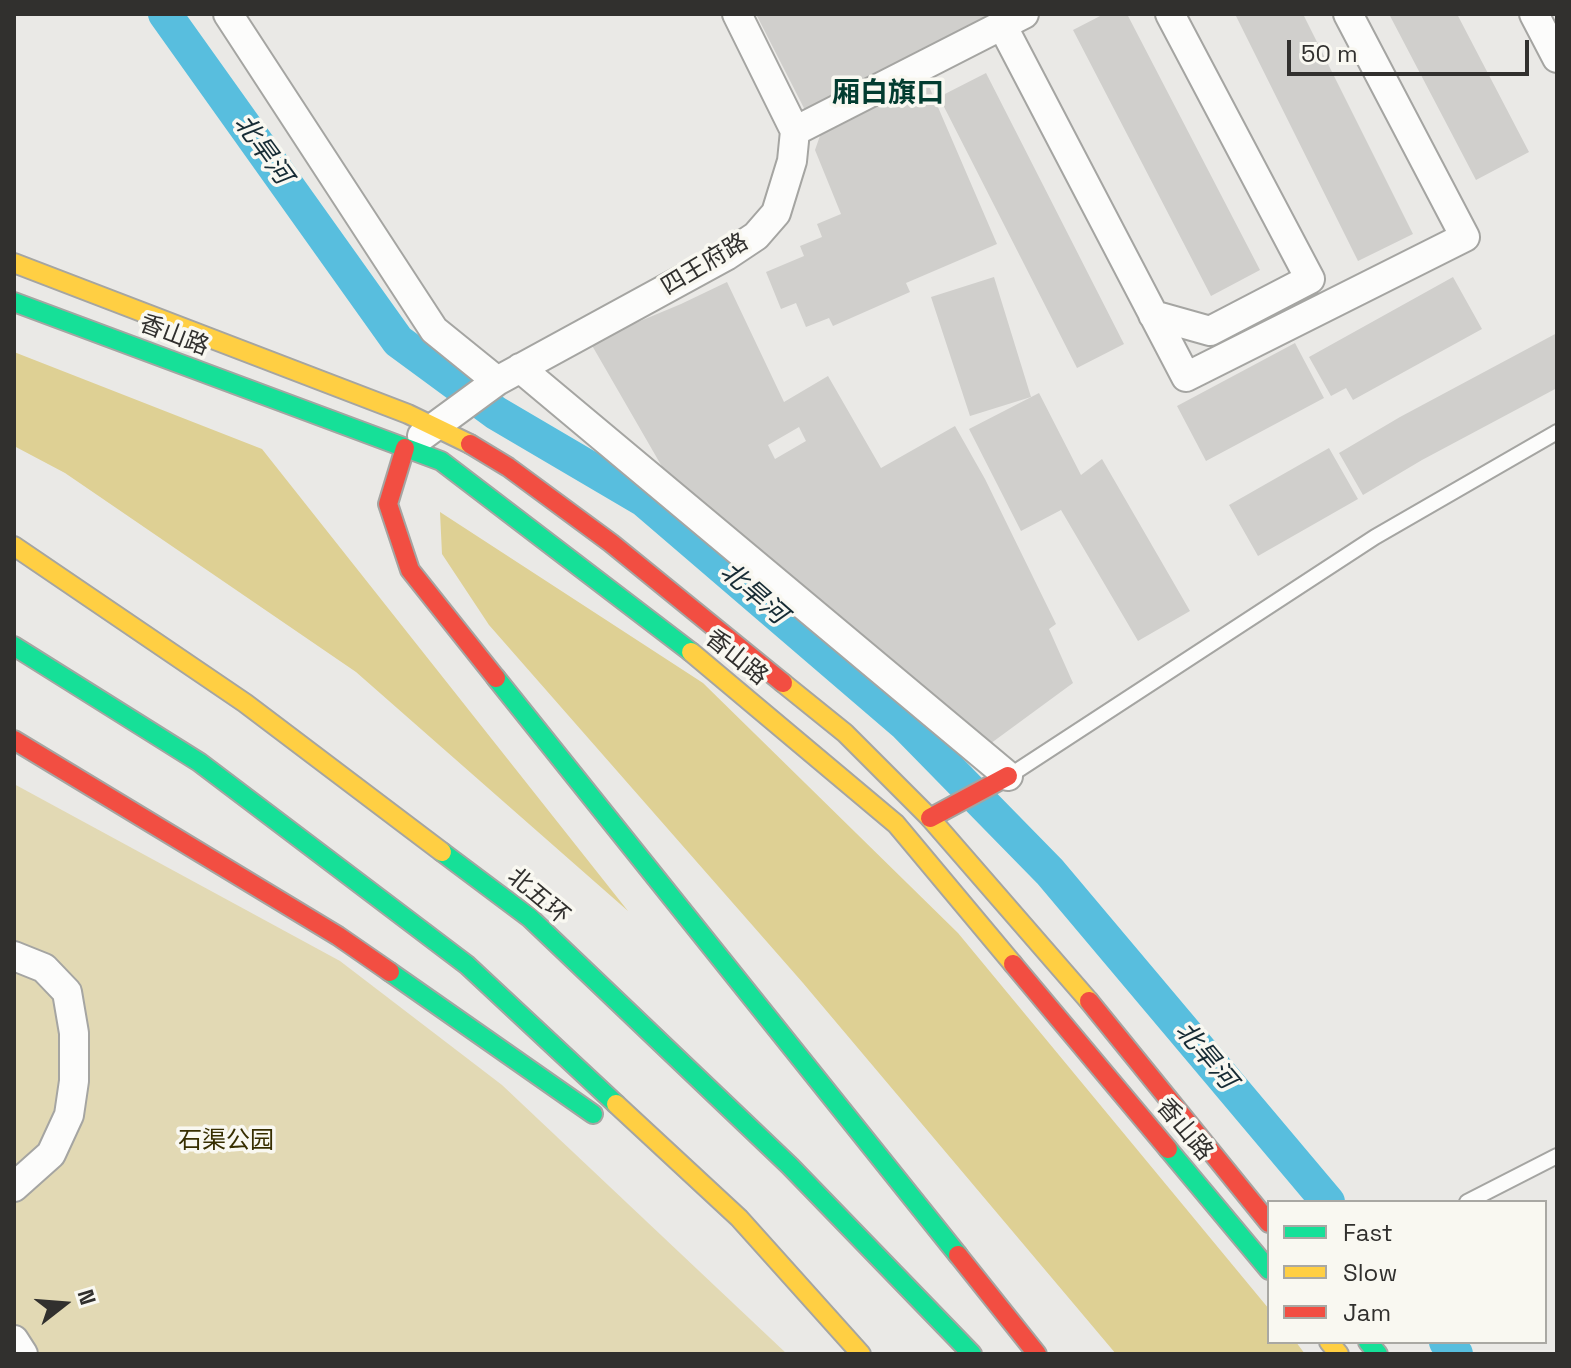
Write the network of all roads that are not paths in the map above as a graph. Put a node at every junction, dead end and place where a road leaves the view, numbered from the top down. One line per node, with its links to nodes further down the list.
1 (228, 14): 12 (street)
2 (737, 14): 8 (street)
3 (1170, 14): 11 (street)
4 (1348, 14): 11 (street)
5 (1534, 14): 7 (street)
6 (1013, 20): 8 (street); 11 (street)
7 (1557, 58)
8 (795, 131): 12 (street, 四王府路)
9 (14, 263): 13 (main road, 香山路)
10 (14, 302): 15 (main road, 香山路)
11 (1153, 315)
12 (500, 380): 13 (street, 四王府路); 19 (street)
13 (440, 423): 15 (street, 四王府路); 20 (main road, 香山路)
14 (1557, 432): 19 (lane)
15 (405, 448): 29 (main road, 香山路); 34 (main road)
16 (14, 546): 33 (main road, 北五环)
17 (14, 646): 27 (main road)
18 (14, 740): 22 (main road)
19 (1008, 776): 20 (main road)
20 (930, 818): 28 (main road, 香山路)
21 (14, 956): 25 (street)
22 (602, 1120)
23 (627, 1138): 27 (main road)
24 (1557, 1156): 26 (lane)
25 (14, 1187)
26 (1471, 1200)
27 (739, 1218): 32 (main road)
28 (1267, 1221)
29 (1267, 1268)
30 (14, 1340): 31 (street)
31 (23, 1354)
32 (861, 1354)
33 (972, 1354)
34 (1037, 1354)

